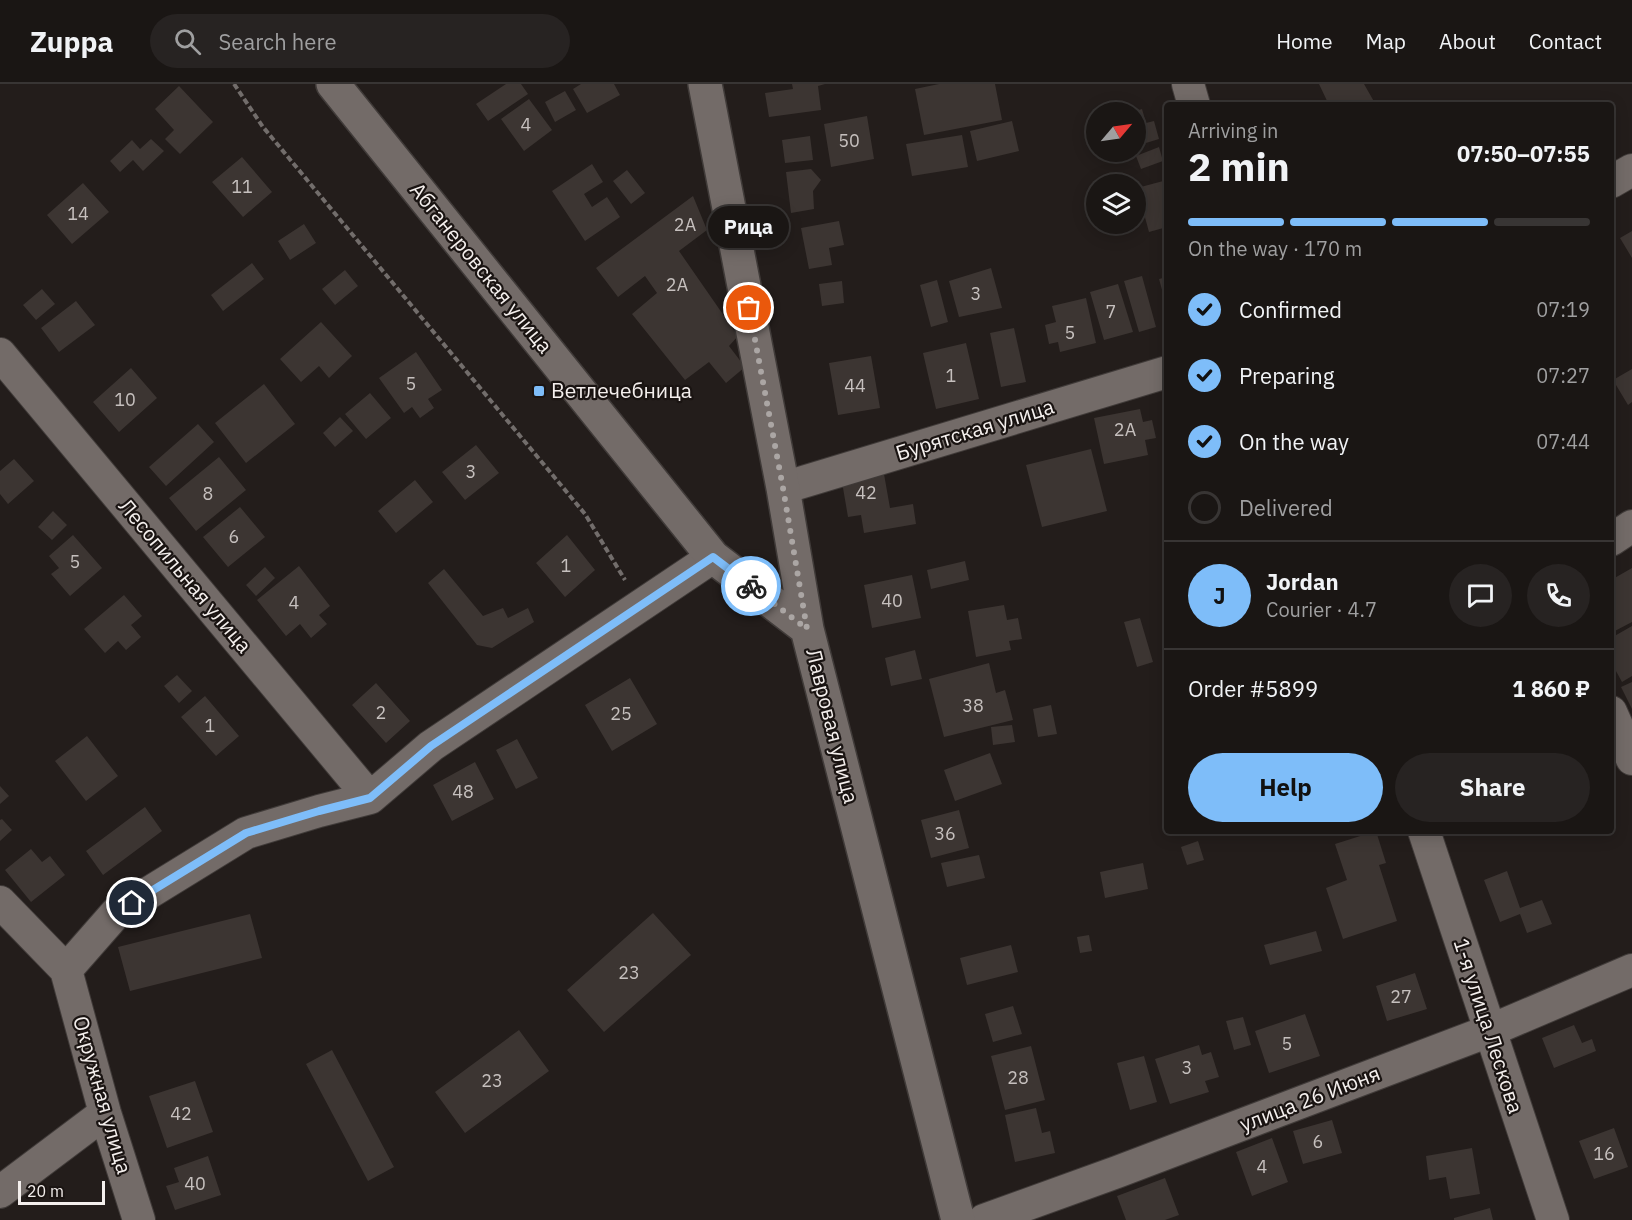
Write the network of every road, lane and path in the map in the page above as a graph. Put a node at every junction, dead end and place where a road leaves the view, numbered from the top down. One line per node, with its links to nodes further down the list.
1 (234, 84): 14 (path)
2 (333, 84): 13 (street, Абганеровская улица)
3 (705, 84): 10 (street, Лавровая улица)
4 (1188, 84): 5 (street)
5 (1193, 102)
6 (1632, 170): 7 (street)
7 (1614, 180)
8 (0, 354): 18 (street, Лесопильная улица)
9 (1164, 373): 10 (street, Бурятская улица)
10 (783, 488): 15 (street, Лавровая улица)
11 (1632, 526): 12 (street)
12 (1614, 538)
13 (713, 557): 14 (street); 15 (street, Абганеровская улица)
14 (641, 605): 18 (street)
15 (807, 629): 27 (street, Лавровая улица)
16 (1614, 719): 17 (street)
17 (1632, 759)
18 (370, 798): 21 (street)
19 (1425, 834): 23 (street, 1-я улица Лескова)
20 (0, 902): 21 (street)
21 (66, 970): 24 (street, Окружная улица)
22 (1632, 970): 23 (street, улица 26 Июня)
23 (1489, 1031): 28 (street, улица 26 Июня); 29 (street, 1-я улица Лескова)
24 (105, 1113): 25 (street); 26 (street, Окружная улица)
25 (0, 1192)
26 (139, 1220)
27 (958, 1220)
28 (984, 1220)
29 (1553, 1220)

